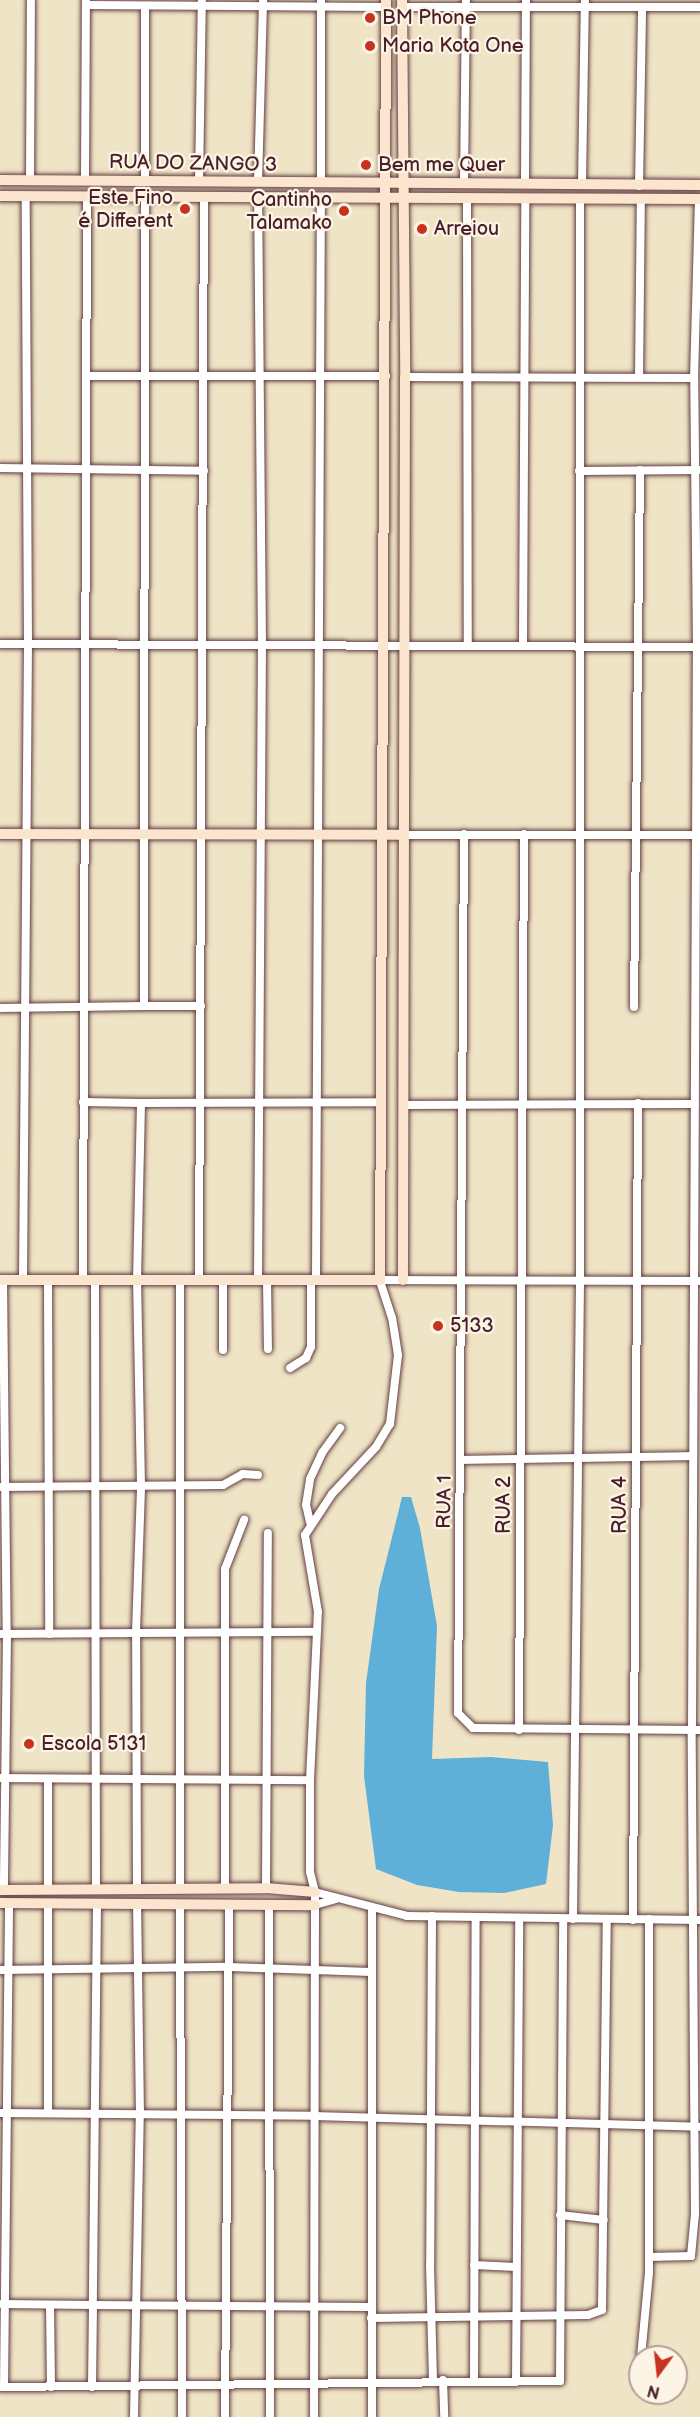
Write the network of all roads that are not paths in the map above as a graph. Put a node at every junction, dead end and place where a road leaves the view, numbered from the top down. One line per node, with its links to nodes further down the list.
1 (31, 0): 15 (street)
2 (86, 3): 11 (street); 16 (street)
3 (202, 3): 4 (street); 11 (street); 18 (street)
4 (263, 3): 5 (street); 19 (street)
5 (321, 3): 6 (street); 20 (street)
6 (387, 3): 21 (street)
7 (402, 3): 8 (street); 22 (street)
8 (465, 3): 9 (street); 23 (street)
9 (526, 3): 10 (street); 24 (street)
10 (585, 3): 12 (street); 25 (street)
11 (144, 6): 17 (street)
12 (642, 7): 13 (street); 27 (street)
13 (700, 7)
14 (0, 180): 15 (street, RUA DO ZANGO 3)
15 (30, 180): 16 (street, RUA DO ZANGO 3)
16 (85, 180): 17 (street, RUA DO ZANGO 3)
17 (145, 181): 18 (street, RUA DO ZANGO 3)
18 (199, 182): 19 (street, RUA DO ZANGO 3)
19 (258, 183): 20 (street, RUA DO ZANGO 3)
20 (321, 183): 21 (street, RUA DO ZANGO 3)
21 (386, 184): 22 (street, RUA DO ZANGO 3); 35 (street)
22 (404, 184): 23 (street, RUA DO ZANGO 3); 36 (street)
23 (465, 184): 24 (street, RUA DO ZANGO 3)
24 (525, 184): 25 (street, RUA DO ZANGO 3)
25 (582, 184): 27 (street, RUA DO ZANGO 3)
26 (700, 185): 27 (street, RUA DO ZANGO 3)
27 (639, 186)
28 (0, 196): 29 (street)
29 (26, 196): 30 (street); 55 (street)
30 (87, 196): 31 (street); 42 (street)
31 (145, 196): 32 (street); 43 (street)
32 (204, 197): 33 (street); 44 (street)
33 (258, 198): 34 (street); 49 (street)
34 (321, 198): 35 (street); 45 (street)
35 (386, 198): 36 (street); 46 (street)
36 (404, 199): 37 (street); 50 (street)
37 (467, 199): 38 (street); 47 (street)
38 (525, 199): 40 (street); 48 (street)
39 (699, 199): 41 (street); 53 (street)
40 (580, 200): 41 (street); 51 (street)
41 (641, 200): 52 (street)
42 (86, 376): 43 (street); 56 (street)
43 (143, 376): 44 (street); 57 (street)
44 (204, 376): 49 (street); 60 (street)
45 (318, 376): 46 (street); 49 (street); 69 (street)
46 (386, 376): 70 (street)
47 (465, 376): 48 (street); 50 (street); 71 (street)
48 (523, 376): 51 (street); 67 (street)
49 (258, 377): 66 (street)
50 (405, 377): 72 (street)
51 (581, 377): 52 (street); 61 (street)
52 (639, 377): 53 (street)
53 (694, 378): 59 (street)
54 (0, 468): 55 (street)
55 (27, 468): 56 (street); 63 (street)
56 (85, 468): 57 (street); 64 (street)
57 (142, 469): 60 (street); 65 (street)
58 (640, 470): 59 (street); 61 (street); 74 (street)
59 (698, 470): 75 (street)
60 (204, 471): 68 (street)
61 (579, 471): 73 (street)
62 (0, 644): 63 (street)
63 (28, 644): 64 (street); 77 (street)
64 (86, 644): 65 (street); 78 (street)
65 (144, 644): 68 (street); 79 (street)
66 (262, 644): 68 (street); 69 (street); 83 (street)
67 (524, 644): 71 (street); 73 (street)
68 (201, 645): 80 (street)
69 (320, 645): 70 (street); 84 (street)
70 (382, 645): 72 (street); 85 (street)
71 (468, 645): 72 (street)
72 (402, 646): 86 (street)
73 (582, 646): 74 (street); 87 (street)
74 (638, 646): 75 (street); 89 (street)
75 (699, 647): 88 (street)
76 (0, 834): 77 (street)
77 (27, 834): 78 (street); 94 (street)
78 (85, 834): 79 (street); 95 (street)
79 (145, 834): 80 (street); 90 (street)
80 (202, 834): 83 (street); 91 (street)
81 (464, 834): 82 (street); 86 (street); 108 (street, RUA 1)
82 (524, 834): 87 (street); 104 (street, RUA 2)
83 (262, 835): 84 (street); 102 (street)
84 (318, 835): 85 (street); 98 (street)
85 (381, 835): 86 (street); 99 (street)
86 (403, 835): 107 (street)
87 (581, 835): 89 (street); 105 (street)
88 (699, 835): 89 (street); 96 (street)
89 (639, 836): 92 (street)
90 (144, 1006): 91 (street); 95 (street)
91 (201, 1006): 101 (street)
92 (634, 1007)
93 (0, 1008): 94 (street)
94 (25, 1009): 95 (street); 111 (street)
95 (84, 1009): 97 (street)
96 (698, 1012): 106 (street)
97 (83, 1102): 100 (street); 113 (street)
98 (317, 1102): 99 (street); 102 (street); 120 (street)
99 (380, 1102): 121 (street)
100 (141, 1103): 101 (street); 115 (street)
101 (200, 1103): 102 (street); 117 (street)
102 (260, 1103): 119 (street)
103 (638, 1103): 105 (street); 106 (street); 123 (street, RUA 4)
104 (521, 1104): 105 (street); 108 (street); 109 (street, RUA 2)
105 (580, 1104): 126 (street)
106 (695, 1104): 125 (street)
107 (403, 1105): 108 (street); 122 (street)
108 (463, 1105): 124 (street, RUA 1)
109 (521, 1279): 124 (street); 126 (street); 133 (street, RUA 2)
110 (1, 1280): 111 (street); 140 (street)
111 (23, 1280): 112 (street)
112 (48, 1280): 113 (street); 141 (street)
113 (83, 1280): 114 (street)
114 (95, 1280): 115 (street); 137 (street)
115 (137, 1280): 116 (street); 138 (street)
116 (180, 1280): 117 (street); 139 (street)
117 (199, 1280): 118 (street)
118 (223, 1280): 119 (street); 128 (street)
119 (263, 1280): 120 (street); 127 (street)
120 (314, 1280): 121 (street); 129 (street)
121 (380, 1280): 122 (street); 143 (street)
122 (403, 1280): 124 (street)
123 (636, 1280): 125 (street); 126 (street); 132 (street, RUA 4)
124 (461, 1281): 135 (street, RUA 1)
125 (697, 1281): 131 (street)
126 (580, 1282): 134 (street)
127 (268, 1349)
128 (223, 1350)
129 (291, 1368)
130 (340, 1428): 143 (street)
131 (693, 1456): 132 (street); 145 (street)
132 (637, 1457): 134 (street); 157 (street, RUA 4)
133 (521, 1459): 134 (street); 135 (street); 154 (street, RUA 2)
134 (578, 1459): 155 (street)
135 (462, 1460): 154 (street, RUA 1)
136 (258, 1475): 139 (street)
137 (95, 1486): 138 (street); 141 (street); 149 (street)
138 (141, 1486): 139 (street); 146 (street)
139 (182, 1486): 150 (street)
140 (2, 1487): 141 (street); 151 (street)
141 (50, 1487): 152 (street)
142 (244, 1520): 153 (street)
143 (310, 1522): 148 (street)
144 (268, 1533): 147 (street)
145 (696, 1552): 156 (street)
146 (136, 1632): 149 (street); 150 (street); 163 (street)
147 (268, 1632): 148 (street); 153 (street); 164 (street)
148 (316, 1632): 165 (street)
149 (94, 1633): 152 (street); 162 (street)
150 (181, 1633): 153 (street); 159 (street)
151 (3, 1634): 152 (street); 158 (street)
152 (49, 1634)
153 (226, 1634): 160 (street)
154 (519, 1730): 155 (street)
155 (577, 1730): 157 (street); 188 (street)
156 (696, 1730): 157 (street); 191 (street)
157 (636, 1731): 190 (street, RUA 4)
158 (3, 1778): 161 (street); 172 (street)
159 (182, 1778): 160 (street); 163 (street); 170 (street)
160 (226, 1778): 164 (street); 171 (street)
161 (48, 1779): 162 (street); 167 (street)
162 (95, 1779): 163 (street); 168 (street)
163 (138, 1779): 169 (street)
164 (264, 1780): 165 (street); 166 (street)
165 (310, 1780): 173 (street)
166 (266, 1888): 171 (street); 173 (street)
167 (48, 1889): 168 (street); 172 (street)
168 (96, 1889): 169 (street)
169 (137, 1889): 170 (street)
170 (180, 1889): 171 (street)
171 (225, 1889)
172 (2, 1890)
173 (315, 1892): 174 (street); 180 (street)
174 (338, 1898): 180 (street); 183 (street)
175 (4, 1903): 176 (street); 197 (street)
176 (48, 1903): 177 (street); 194 (street)
177 (97, 1904): 178 (street); 195 (street)
178 (137, 1904): 181 (street); 198 (street)
179 (269, 1905): 180 (street); 182 (street); 199 (street)
180 (315, 1905): 200 (street)
181 (180, 1906): 182 (street); 196 (street)
182 (229, 1906): 193 (street)
183 (372, 1909): 184 (street); 201 (street)
184 (432, 1916): 185 (street); 211 (street)
185 (476, 1917): 186 (street); 212 (street)
186 (519, 1918): 187 (street); 213 (street)
187 (563, 1919): 188 (street); 214 (street)
188 (573, 1919): 192 (street)
189 (649, 1919): 190 (street); 191 (street); 216 (street)
190 (633, 1920): 192 (street)
191 (697, 1920): 217 (street)
192 (607, 1921): 215 (street)
193 (229, 1967): 196 (street); 199 (street); 207 (street)
194 (48, 1969): 195 (street); 197 (street); 203 (street)
195 (96, 1969): 198 (street); 204 (street)
196 (181, 1969): 198 (street); 205 (street)
197 (4, 1970): 202 (street)
198 (138, 1970): 206 (street)
199 (270, 1970): 200 (street); 208 (street)
200 (315, 1970): 201 (street); 209 (street)
201 (371, 1972): 210 (street)
202 (4, 2113): 203 (street); 223 (street)
203 (48, 2113): 204 (street)
204 (94, 2114): 206 (street); 227 (street)
205 (181, 2114): 206 (street); 207 (street); 229 (street)
206 (140, 2115): 228 (street)
207 (225, 2116): 208 (street); 230 (street)
208 (268, 2116): 209 (street); 225 (street)
209 (314, 2116): 210 (street); 226 (street)
210 (370, 2118): 211 (street); 231 (street)
211 (431, 2121): 212 (street); 233 (street)
212 (475, 2121): 213 (street); 221 (street)
213 (517, 2123): 214 (street); 222 (street)
214 (561, 2125): 215 (street); 218 (street)
215 (603, 2125): 216 (street); 219 (street)
216 (649, 2126): 217 (street); 220 (street)
217 (698, 2127): 220 (street)
218 (560, 2216): 219 (street); 235 (street)
219 (604, 2220): 235 (street)
220 (649, 2257): 237 (street)
221 (474, 2265): 222 (street); 234 (street)
222 (516, 2267): 232 (street)
223 (2, 2304): 224 (street); 247 (street)
224 (50, 2305): 227 (street); 248 (street)
225 (269, 2305): 226 (street); 230 (street); 246 (street)
226 (314, 2305): 231 (street); 243 (street)
227 (93, 2306): 228 (street); 249 (street)
228 (137, 2306): 229 (street); 250 (street)
229 (182, 2306): 230 (street); 244 (street)
230 (226, 2306): 245 (street)
231 (371, 2307): 236 (street)
232 (517, 2314): 234 (street); 235 (street); 242 (street)
233 (431, 2315): 234 (street); 236 (street); 239 (street)
234 (473, 2315): 241 (street)
235 (561, 2316): 242 (street)
236 (371, 2318): 238 (street)
237 (642, 2345)
238 (371, 2380): 239 (street); 243 (street); 256 (street)
239 (433, 2380): 240 (street)
240 (442, 2380): 241 (street); 257 (street)
241 (474, 2381): 242 (street)
242 (516, 2382)
243 (314, 2384): 246 (street); 255 (street)
244 (181, 2385): 245 (street); 250 (street); 252 (street)
245 (225, 2385): 246 (street); 253 (street)
246 (270, 2386): 254 (street)
247 (2, 2387): 248 (street)
248 (51, 2387): 249 (street)
249 (92, 2387): 250 (street)
250 (135, 2387): 251 (street)
251 (134, 2417)
252 (182, 2417)
253 (225, 2417)
254 (270, 2417)
255 (314, 2417)
256 (372, 2417)
257 (444, 2417)

